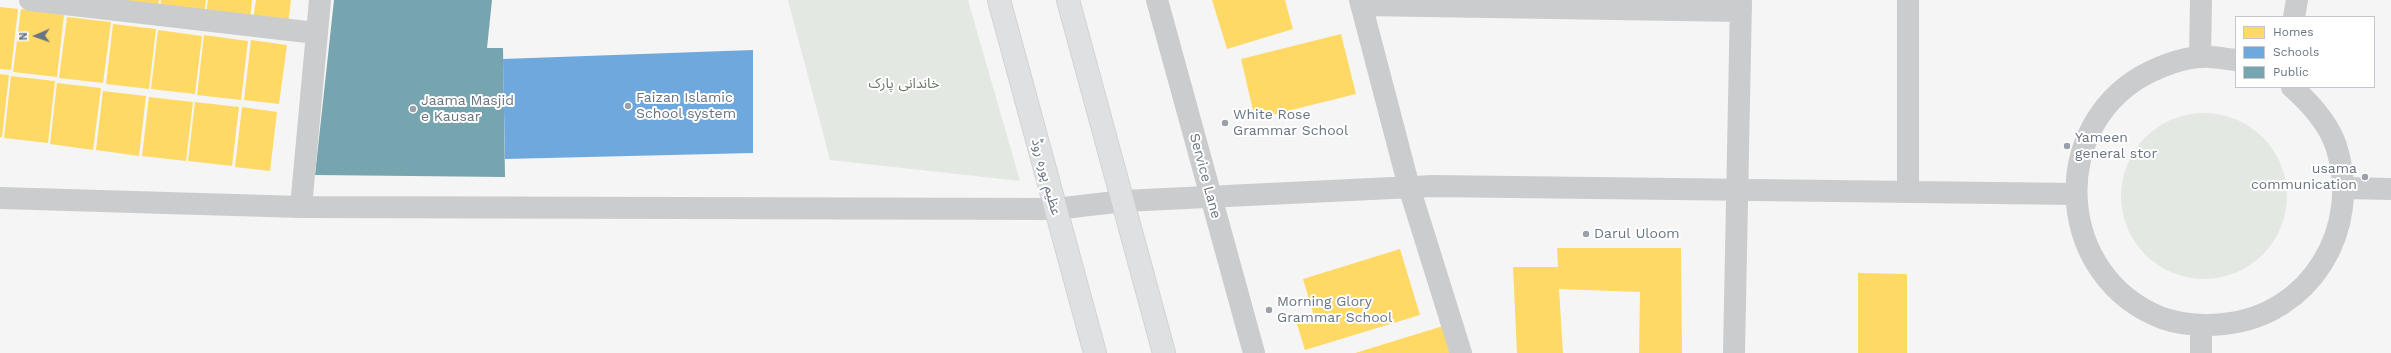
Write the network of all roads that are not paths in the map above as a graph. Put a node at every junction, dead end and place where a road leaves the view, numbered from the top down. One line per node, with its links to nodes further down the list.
1 (30, 0): 12 (street)
2 (320, 0): 12 (street)
3 (999, 0): 26 (main road, عظیم پورہ روڈ)
4 (1068, 0): 24 (main road)
5 (1157, 0): 22 (street, Service Lane)
6 (1908, 0): 20 (street)
7 (2201, 0): 13 (street)
8 (2297, 0): 11 (street)
9 (1361, 3): 10 (street); 16 (street)
10 (1741, 6): 18 (street)
11 (2294, 16)
12 (316, 33): 25 (street)
13 (2200, 57): 14 (street); 21 (street)
14 (2235, 60)
15 (2293, 88): 17 (street)
16 (1409, 187): 18 (street); 22 (street); 31 (street)
17 (2344, 188): 19 (street); 27 (street)
18 (1738, 189): 20 (street); 32 (street)
19 (2391, 189)
20 (1908, 192): 21 (street)
21 (2075, 194): 27 (street)
22 (1211, 196): 24 (street); 30 (street, Service Lane)
23 (0, 198): 25 (street)
24 (1124, 201): 26 (street); 29 (main road)
25 (301, 207): 26 (street)
26 (1055, 209): 28 (main road, عظیم پورہ روڈ)
27 (2201, 326): 33 (street)
28 (1095, 353)
29 (1164, 353)
30 (1254, 353)
31 (1461, 353)
32 (1734, 353)
33 (2201, 353)

